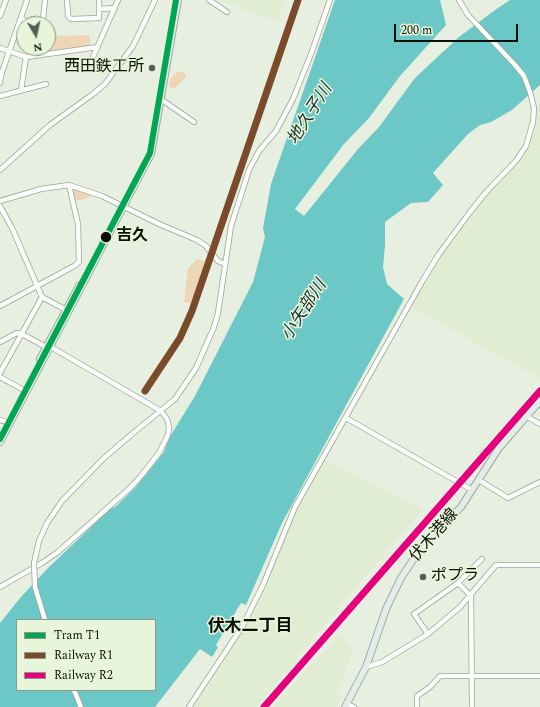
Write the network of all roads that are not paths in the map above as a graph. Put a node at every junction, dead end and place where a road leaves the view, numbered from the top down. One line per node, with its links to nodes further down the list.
1 (6, 0): 16 (street)
2 (27, 0): 17 (street)
3 (45, 0): 18 (street)
4 (67, 0): 14 (street)
5 (99, 0): 14 (street)
6 (118, 0): 13 (street)
7 (155, 0): 31 (street)
8 (174, 0): 35 (main road)
9 (178, 0): 29 (main road)
10 (209, 0): 15 (street)
11 (330, 0): 36 (street)
12 (459, 0): 50 (street)
13 (115, 8): 14 (street); 20 (street)
14 (100, 9)
15 (227, 12)
16 (0, 16)
17 (22, 16)
18 (43, 16)
19 (16, 33): 22 (street)
20 (98, 47): 23 (street); 24 (street)
21 (0, 48): 22 (street)
22 (9, 52): 23 (street); 25 (street)
23 (26, 57): 27 (street)
24 (89, 66)
25 (0, 83)
26 (46, 84): 27 (street)
27 (21, 90): 28 (street)
28 (0, 96)
29 (162, 100): 30 (street); 35 (main road)
30 (194, 122)
31 (0, 170)
32 (69, 185): 33 (street); 35 (street); 37 (street)
33 (0, 201)
34 (0, 206): 37 (street)
35 (123, 206): 36 (street); 40 (main road)
36 (226, 264): 48 (street)
37 (38, 285): 38 (street); 39 (street)
38 (42, 297): 40 (street); 41 (street)
39 (0, 306)
40 (68, 310): 43 (main road)
41 (22, 334): 42 (street); 43 (street); 44 (street)
42 (0, 342)
43 (49, 347): 46 (main road); 48 (street)
44 (0, 373)
45 (0, 377): 46 (street)
46 (25, 391): 52 (main road)
47 (540, 401): 49 (main road, 伏木港線)
48 (161, 411): 62 (street); 64 (street, bridge)
49 (526, 416): 53 (street); 56 (main road, 伏木港線)
50 (346, 418): 58 (street); 72 (street)
51 (0, 420): 52 (street)
52 (8, 423): 54 (main road); 55 (main road)
53 (540, 424)
54 (0, 434)
55 (0, 442)
56 (479, 480): 57 (street); 58 (main road, 伏木港線)
57 (540, 482)
58 (472, 490): 66 (main road, 伏木港線)
59 (482, 559): 61 (street)
60 (540, 565): 63 (street)
61 (458, 583): 63 (street); 65 (street)
62 (0, 587)
63 (471, 595): 65 (street); 68 (street)
64 (45, 619)
65 (428, 634): 66 (street)
66 (366, 667): 70 (main road, 伏木港線)
67 (540, 676): 68 (street)
68 (472, 677): 74 (street); 75 (street)
69 (74, 691): 71 (street)
70 (346, 705): 73 (street)
71 (81, 707)
72 (189, 707)
73 (354, 707)
74 (417, 707)
75 (472, 707)

